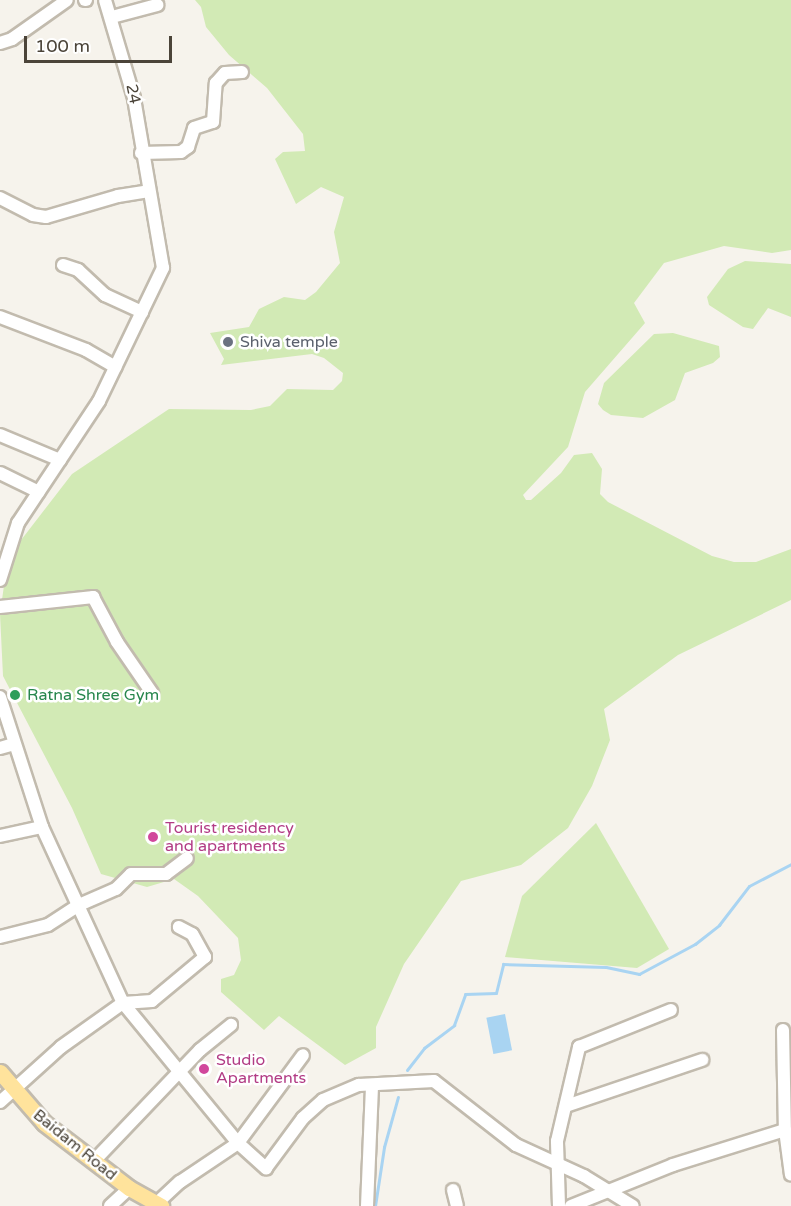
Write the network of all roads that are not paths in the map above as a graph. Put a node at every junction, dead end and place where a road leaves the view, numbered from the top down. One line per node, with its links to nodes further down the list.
1 (67, 0): 5 (street)
2 (105, 0): 4 (street, 24 / 24)
3 (157, 5): 4 (street)
4 (111, 17): 7 (street, 24 / 24)
5 (0, 43)
6 (242, 72): 7 (street)
7 (141, 153): 8 (street, 24 / 24)
8 (149, 191): 9 (street); 11 (street, 24)
9 (0, 198)
10 (63, 265): 11 (street)
11 (142, 312): 13 (street, 24)
12 (0, 317): 13 (street)
13 (116, 367): 15 (street, 24)
14 (0, 435): 15 (street)
15 (60, 460): 17 (street, 24)
16 (0, 473): 17 (street)
17 (39, 492): 18 (street, 24)
18 (0, 580)
19 (0, 607): 20 (street)
20 (152, 693)
21 (0, 698): 22 (street)
22 (14, 744): 23 (street); 24 (street)
23 (0, 748)
24 (42, 827): 25 (street); 27 (street)
25 (0, 836)
26 (187, 858): 27 (street)
27 (79, 905): 29 (street); 30 (street)
28 (179, 927): 30 (street)
29 (0, 937)
30 (123, 1003): 36 (street); 39 (street)
31 (671, 1010): 40 (street)
32 (231, 1025): 36 (street)
33 (783, 1030): 41 (street)
34 (303, 1055): 42 (street)
35 (702, 1060): 40 (street)
36 (180, 1071): 42 (street); 43 (street)
37 (0, 1072): 39 (main road, Baidam Road)
38 (372, 1086): 42 (street); 44 (street); 51 (street)
39 (5, 1095): 43 (main road, Baidam Road); 47 (main road, Baidam Road)
40 (566, 1106): 44 (street)
41 (785, 1130): 45 (street); 48 (street)
42 (238, 1143): 49 (street)
43 (93, 1162): 47 (main road, Baidam Road)
44 (555, 1165): 48 (street); 53 (street)
45 (791, 1175)
46 (453, 1190): 52 (street)
47 (127, 1191): 49 (main road, Baidam Road); 50 (street)
48 (609, 1191): 54 (street); 55 (street)
49 (154, 1205)
50 (110, 1206)
51 (367, 1206)
52 (457, 1206)
53 (559, 1206)
54 (571, 1206)
55 (633, 1206)

